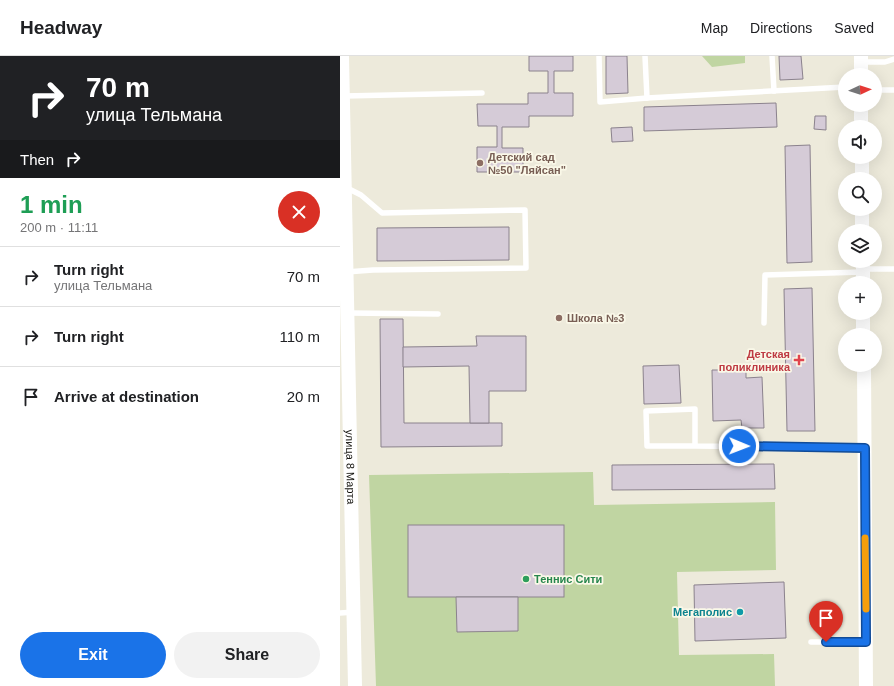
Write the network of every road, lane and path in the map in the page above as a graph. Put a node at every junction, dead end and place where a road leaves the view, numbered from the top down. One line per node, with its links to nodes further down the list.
1 (342, 56): 12 (street, улица 8 Марта)
2 (599, 56): 13 (lane)
3 (645, 56): 13 (lane)
4 (772, 56): 10 (lane)
5 (894, 58): 6 (lane)
6 (861, 64)
7 (838, 87): 10 (lane)
8 (882, 90): 9 (lane)
9 (894, 90)
10 (774, 91): 13 (lane)
11 (482, 93): 12 (lane)
12 (343, 96): 14 (street, улица 8 Марта)
13 (647, 98)
14 (342, 187): 17 (street, улица 8 Марта); 17 (lane)
15 (894, 269): 16 (lane)
16 (863, 271): 21 (lane)
17 (346, 272): 18 (street, улица 8 Марта)
18 (344, 297): 19 (street, улица 8 Марта)
19 (348, 313): 20 (lane); 25 (street, улица 8 Марта)
20 (438, 314)
21 (764, 323)
22 (864, 372): 24 (street)
23 (695, 446): 23 (lane); 24 (lane)
24 (865, 448): 27 (street)
25 (347, 613): 28 (street, улица 8 Марта)
26 (811, 642): 27 (lane)
27 (866, 642): 29 (street)
28 (355, 686)
29 (866, 686)

